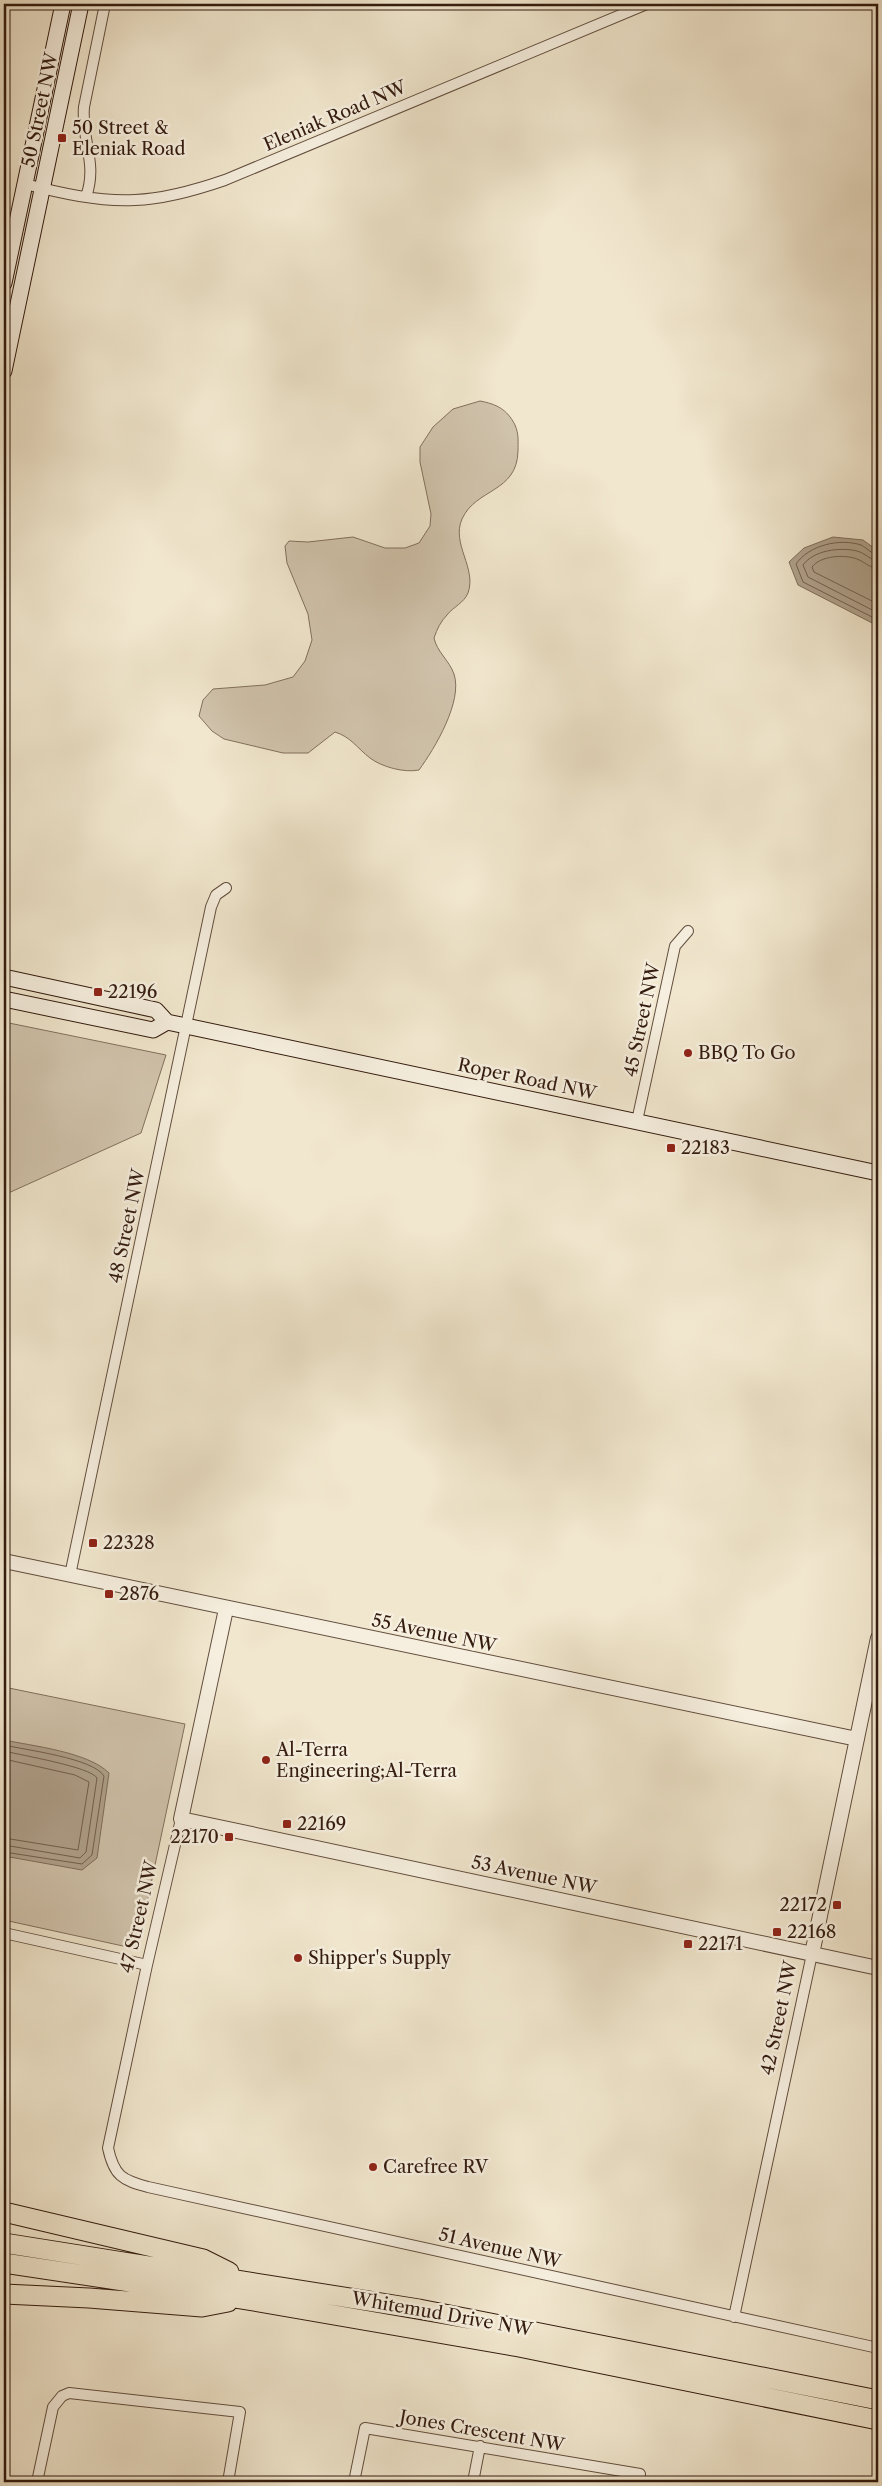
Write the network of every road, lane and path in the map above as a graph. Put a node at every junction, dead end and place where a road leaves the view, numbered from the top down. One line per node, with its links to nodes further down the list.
1 (63, 4): 5 (main road, 50 Street NW)
2 (81, 4): 6 (main road, 50 Street NW)
3 (105, 4): 7 (street)
4 (647, 4): 7 (street, Eleniak Road NW)
5 (25, 184): 6 (street, Eleniak Road NW); 8 (main road, 50 Street NW)
6 (43, 188): 7 (street, Eleniak Road NW); 9 (main road, 50 Street NW)
7 (86, 196)
8 (4, 283)
9 (4, 371)
10 (226, 888): 15 (street, 48 Street NW)
11 (688, 931): 16 (street, 45 Street NW)
12 (4, 977): 14 (main road, Roper Road NW)
13 (4, 999): 14 (main road, Roper Road NW)
14 (168, 1022): 15 (main road, Roper Road NW)
15 (185, 1026): 16 (main road, Roper Road NW); 19 (street, 48 Street NW)
16 (637, 1121): 17 (main road, Roper Road NW)
17 (878, 1173)
18 (4, 1561): 19 (street, 55 Avenue NW)
19 (70, 1575): 20 (street, 55 Avenue NW)
20 (226, 1609): 22 (street, 55 Avenue NW); 23 (street, 47 Street NW)
21 (878, 1638): 22 (street, 42 Street NW)
22 (857, 1739): 25 (street, 42 Street NW)
23 (181, 1819): 25 (street, 53 Avenue NW); 26 (street, 47 Street NW)
24 (4, 1933): 26 (street)
25 (812, 1954): 27 (street, 53 Avenue NW); 35 (street, 42 Street NW)
26 (147, 1965): 28 (street, 47 Street NW)
27 (878, 1968)
28 (118, 2174): 35 (street, 51 Avenue NW)
29 (4, 2212): 32 (highway)
30 (4, 2243): 32 (highway, Whitemud Drive NW)
31 (4, 2264): 34 (highway, Whitemud Drive NW)
32 (243, 2280): 37 (highway, Whitemud Drive NW)
33 (4, 2294): 34 (highway)
34 (242, 2299): 38 (highway, Whitemud Drive NW)
35 (734, 2317): 36 (street, 51 Avenue NW)
36 (878, 2348)
37 (878, 2400)
38 (878, 2420)
39 (480, 2446): 42 (street, Jones Crescent NW); 43 (street); 44 (street, Jones Crescent NW)
40 (37, 2482): 41 (street)
41 (228, 2482)
42 (354, 2482)
43 (473, 2482)
44 (639, 2482)

